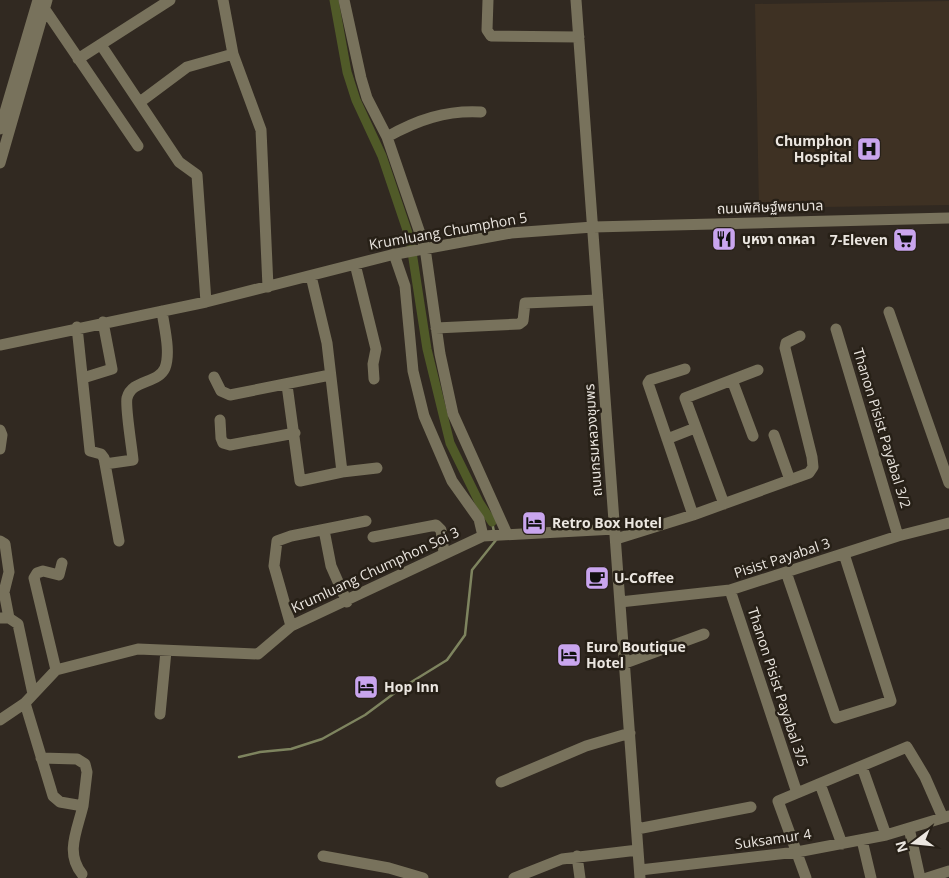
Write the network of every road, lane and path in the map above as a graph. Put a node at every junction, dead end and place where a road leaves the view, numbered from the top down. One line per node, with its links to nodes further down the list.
1 (223, 0): 9 (street)
2 (344, 0): 14 (street)
3 (488, 0): 7 (street)
4 (576, 0): 7 (street, ถนนกรมหลวงชุมพร)
5 (167, 1): 8 (street)
6 (43, 3): 10 (street); 13 (street); 16 (street)
7 (579, 37): 18 (street, ถนนกรมหลวงชุมพร)
8 (101, 45): 10 (street); 11 (street)
9 (233, 54): 11 (street); 23 (street)
10 (78, 59): 15 (street)
11 (140, 102): 25 (street)
12 (481, 112): 14 (street)
13 (0, 128)
14 (387, 137): 19 (street)
15 (138, 146)
16 (0, 162)
17 (949, 218): 18 (street, ถนนพิศิษฐ์พยาบาล)
18 (593, 227): 19 (street, Krumluang Chumphon 5); 24 (street, ถนนกรมหลวงชุมพร)
19 (423, 249): 20 (street, Krumluang Chumphon 5); 30 (street)
20 (396, 254): 21 (street, Krumluang Chumphon 5); 62 (street)
21 (355, 264): 22 (street, Krumluang Chumphon 5); 39 (street)
22 (311, 276): 23 (street, Krumluang Chumphon 5); 36 (street)
23 (268, 287): 25 (street, Krumluang Chumphon 5)
24 (598, 300): 30 (street); 61 (street, ถนนกรมหลวงชุมพร)
25 (206, 302): 26 (street, Krumluang Chumphon 5)
26 (162, 310): 28 (street, Krumluang Chumphon 5); 50 (street)
27 (889, 312): 54 (street)
28 (103, 322): 29 (street, Krumluang Chumphon 5); 38 (street)
29 (77, 327): 33 (street, Krumluang Chumphon 5); 38 (street)
30 (436, 328): 60 (street)
31 (836, 329): 63 (street, Thanon Pisist Payabal 3/2)
32 (800, 336): 53 (street, Krumluang Chumphon Soi 3)
33 (0, 345)
34 (684, 369): 48 (street)
35 (758, 370): 40 (street)
36 (330, 375): 41 (street); 52 (street)
37 (214, 377): 41 (street)
38 (83, 378): 50 (street)
39 (374, 379)
40 (732, 380): 43 (street); 47 (street)
41 (287, 385): 45 (street)
42 (220, 420): 45 (street)
43 (695, 428): 48 (street); 55 (street)
44 (0, 430): 49 (street)
45 (295, 433): 52 (street)
46 (774, 435): 53 (street)
47 (753, 436)
48 (666, 439): 56 (street)
49 (0, 449)
50 (105, 464): 66 (street)
51 (377, 468): 52 (street)
52 (342, 472)
53 (790, 480): 55 (street, Krumluang Chumphon Soi 3)
54 (949, 483)
55 (724, 504): 56 (street, Krumluang Chumphon Soi 3)
56 (693, 515): 61 (street, Krumluang Chumphon Soi 3)
57 (366, 521): 59 (street)
58 (949, 523): 63 (street, Pisist Payabal 3)
59 (324, 530): 72 (street); 75 (street)
60 (505, 534): 61 (street, Krumluang Chumphon Soi 3); 62 (street, Krumluang Chumphon Soi 3)
61 (615, 534): 73 (street, ถนนกรมหลวงชุมพร)
62 (485, 536): 67 (street, Krumluang Chumphon Soi 3)
63 (898, 536): 68 (street, Pisist Payabal 3)
64 (373, 537): 67 (street)
65 (0, 541): 74 (street)
66 (118, 541)
67 (444, 552): 72 (street, Krumluang Chumphon Soi 3)
68 (844, 554): 70 (street, Pisist Payabal 3); 70 (street)
69 (62, 563): 79 (street)
70 (786, 572): 71 (street, Pisist Payabal 3)
71 (730, 590): 73 (street, Pisist Payabal 3); 88 (street, Thanon Pisist Payabal 3/5)
72 (347, 602): 75 (street, Krumluang Chumphon Soi 3)
73 (620, 602): 78 (street, ถนนกรมหลวงชุมพร)
74 (5, 618): 80 (street)
75 (291, 626): 77 (street, Krumluang Chumphon Soi 3)
76 (704, 634): 78 (street)
77 (166, 651): 79 (street, Krumluang Chumphon Soi 3); 81 (street)
78 (625, 663): 83 (street, ถนนกรมหลวงชุมพร)
79 (56, 670): 80 (street)
80 (29, 699): 82 (street); 84 (street)
81 (160, 714)
82 (0, 720)
83 (630, 733): 86 (street); 92 (street, ถนนกรมหลวงชุมพร)
84 (41, 758): 89 (street); 89 (street)
85 (862, 767): 87 (street); 91 (street); 94 (street)
86 (501, 782)
87 (820, 784): 88 (street); 96 (street)
88 (797, 793): 98 (street)
89 (83, 806): 102 (street)
90 (751, 807): 92 (street)
91 (946, 817): 93 (street, Suksamur 4)
92 (637, 828): 97 (street, ถนนกรมหลวงชุมพร)
93 (909, 828): 94 (street, Suksamur 4); 109 (street)
94 (886, 835): 95 (street, Suksamur 4)
95 (862, 840): 96 (street, Suksamur 4); 108 (street)
96 (842, 844): 98 (street, Suksamur 4)
97 (638, 850): 100 (street); 103 (street, ถนนกรมหลวงชุมพร)
98 (797, 852): 103 (street, Suksamur 4); 107 (street)
99 (323, 856): 104 (street)
100 (577, 856): 105 (street); 106 (street)
101 (949, 871): 110 (street)
102 (82, 874)
103 (640, 874)
104 (422, 878)
105 (514, 878)
106 (580, 878)
107 (806, 878)
108 (871, 878)
109 (920, 878)
110 (927, 878)

